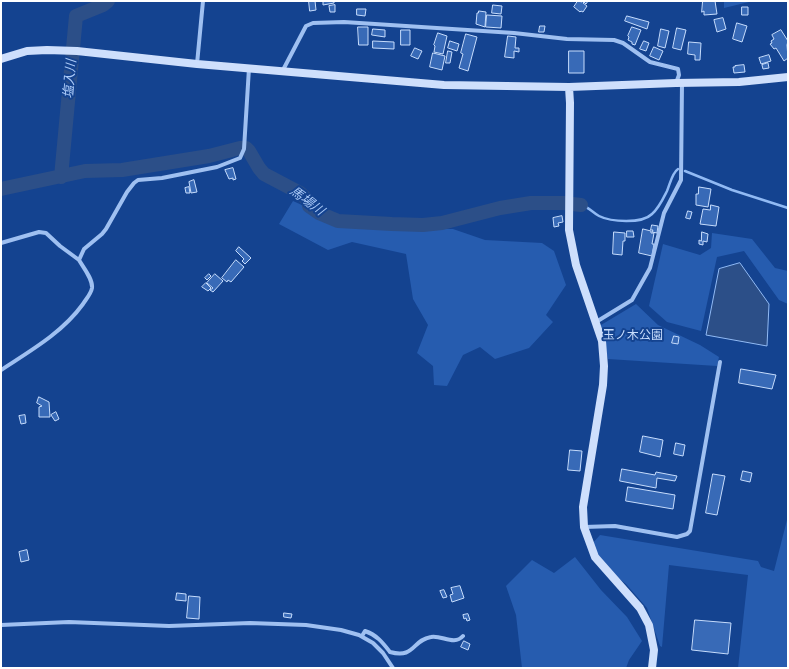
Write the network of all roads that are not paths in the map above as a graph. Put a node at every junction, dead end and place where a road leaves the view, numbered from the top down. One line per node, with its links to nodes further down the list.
1 (203, 1): 3 (street)
2 (1, 60): 3 (street)
3 (197, 64): 4 (street)
4 (249, 68): 5 (street); 10 (street)
5 (283, 70): 7 (street); 8 (street)
6 (788, 77): 7 (street)
7 (679, 83): 8 (street); 11 (street)
8 (569, 87): 11 (street)
9 (1, 243): 10 (street)
10 (79, 260): 13 (street)
11 (596, 322): 14 (street)
12 (720, 362): 14 (street)
13 (1, 370)
14 (584, 527): 19 (street)
15 (1, 625): 16 (street)
16 (362, 636): 17 (street); 18 (street)
17 (463, 636)
18 (393, 668)
19 (652, 668)

